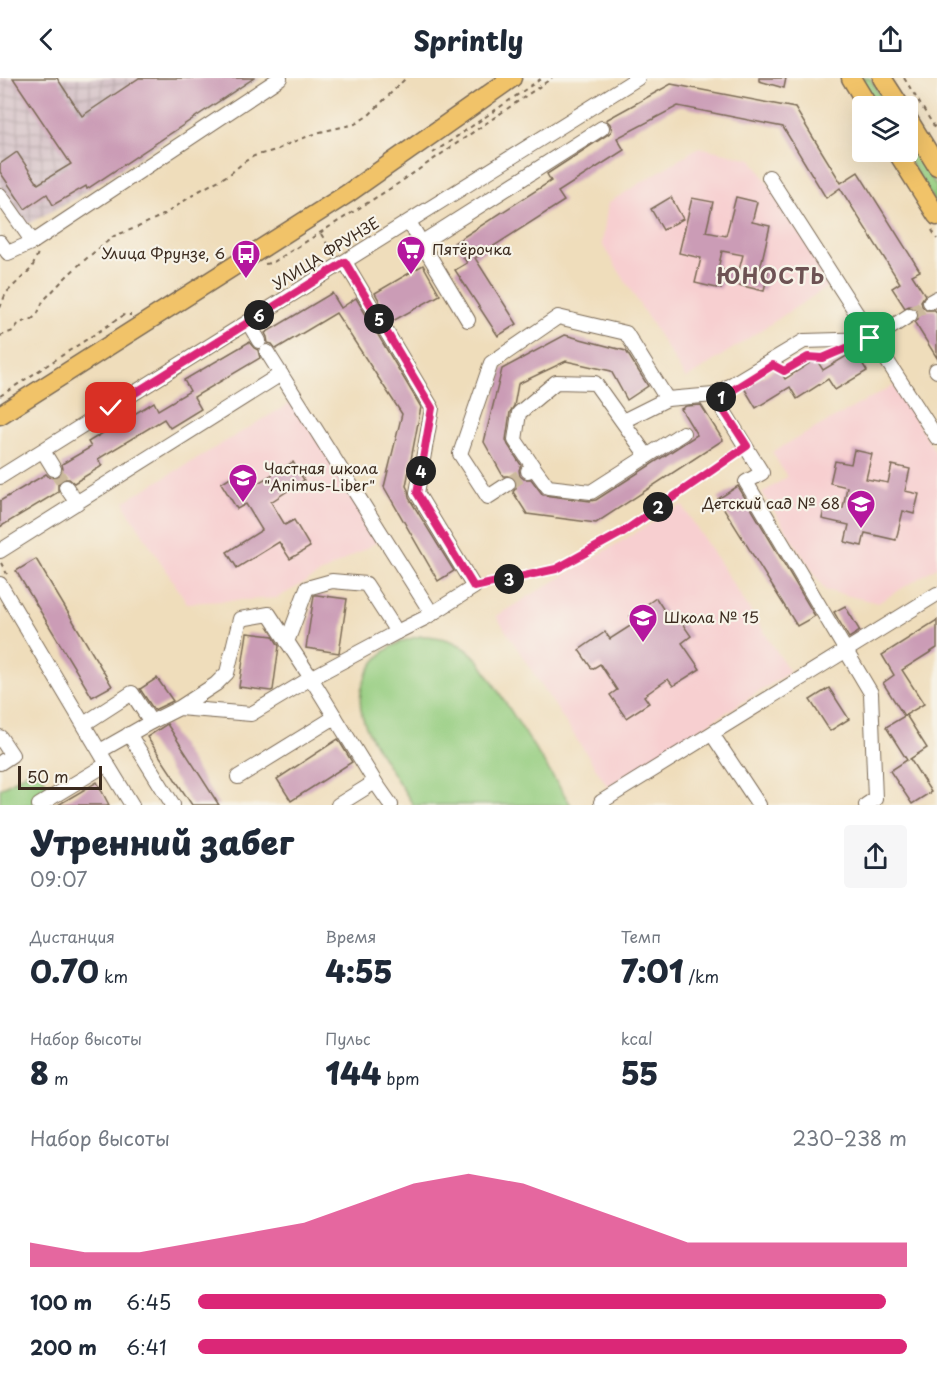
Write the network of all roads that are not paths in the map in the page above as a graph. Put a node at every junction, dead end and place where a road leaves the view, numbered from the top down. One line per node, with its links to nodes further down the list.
1 (280, 78): 19 (street)
2 (512, 78): 29 (main road)
3 (638, 78): 8 (street, УЛИЦА ФРУНЗЕ)
4 (851, 78): 6 (main road)
5 (882, 78): 7 (main road)
6 (862, 96)
7 (894, 96)
8 (576, 117): 11 (street); 17 (street, УЛИЦА ФРУНЗЕ)
9 (602, 128): 11 (street)
10 (918, 133): 12 (main road)
11 (588, 136): 20 (street)
12 (934, 156)
13 (903, 162): 16 (main road)
14 (769, 177): 25 (street)
15 (0, 195): 19 (street)
16 (937, 216)
17 (409, 222): 20 (street); 21 (street, УЛИЦА ФРУНЗЕ)
18 (0, 242): 19 (street)
19 (33, 242)
20 (421, 243): 23 (street)
21 (342, 263): 24 (street, УЛИЦА ФРУНЗЕ); 43 (street)
22 (910, 315): 25 (street)
23 (468, 320)
24 (248, 322): 26 (street); 33 (street, УЛИЦА ФРУНЗЕ)
25 (873, 339): 27 (street); 32 (street)
26 (280, 374): 39 (street); 43 (street)
27 (714, 395): 28 (street); 46 (street)
28 (667, 399): 30 (street); 37 (street)
29 (0, 416)
30 (623, 421): 34 (street); 34 (street)
31 (683, 433): 34 (street)
32 (937, 438)
33 (43, 451): 35 (street); 36 (street, УЛИЦА ФРУНЗЕ)
34 (647, 456)
35 (54, 469)
36 (0, 477)
37 (508, 484)
38 (66, 487): 39 (street)
39 (76, 503): 40 (street)
40 (0, 551)
41 (0, 584): 51 (street)
42 (937, 594): 46 (street)
43 (432, 614): 44 (street)
44 (397, 632): 45 (street); 47 (street)
45 (287, 642): 47 (street); 48 (street)
46 (847, 650): 53 (street); 66 (street)
47 (311, 678): 48 (street); 49 (street)
48 (179, 708): 50 (street)
49 (335, 717): 57 (street); 58 (street)
50 (151, 722): 51 (street); 52 (street)
51 (84, 724): 55 (street)
52 (129, 734): 55 (street); 62 (street)
53 (712, 734): 59 (street); 65 (street)
54 (0, 737): 56 (street)
55 (104, 757): 60 (street); 61 (street)
56 (0, 763)
57 (238, 777)
58 (375, 782): 63 (street); 64 (street)
59 (602, 804)
60 (39, 805)
61 (132, 805)
62 (173, 805)
63 (338, 805)
64 (391, 805)
65 (759, 805)
66 (866, 805)

